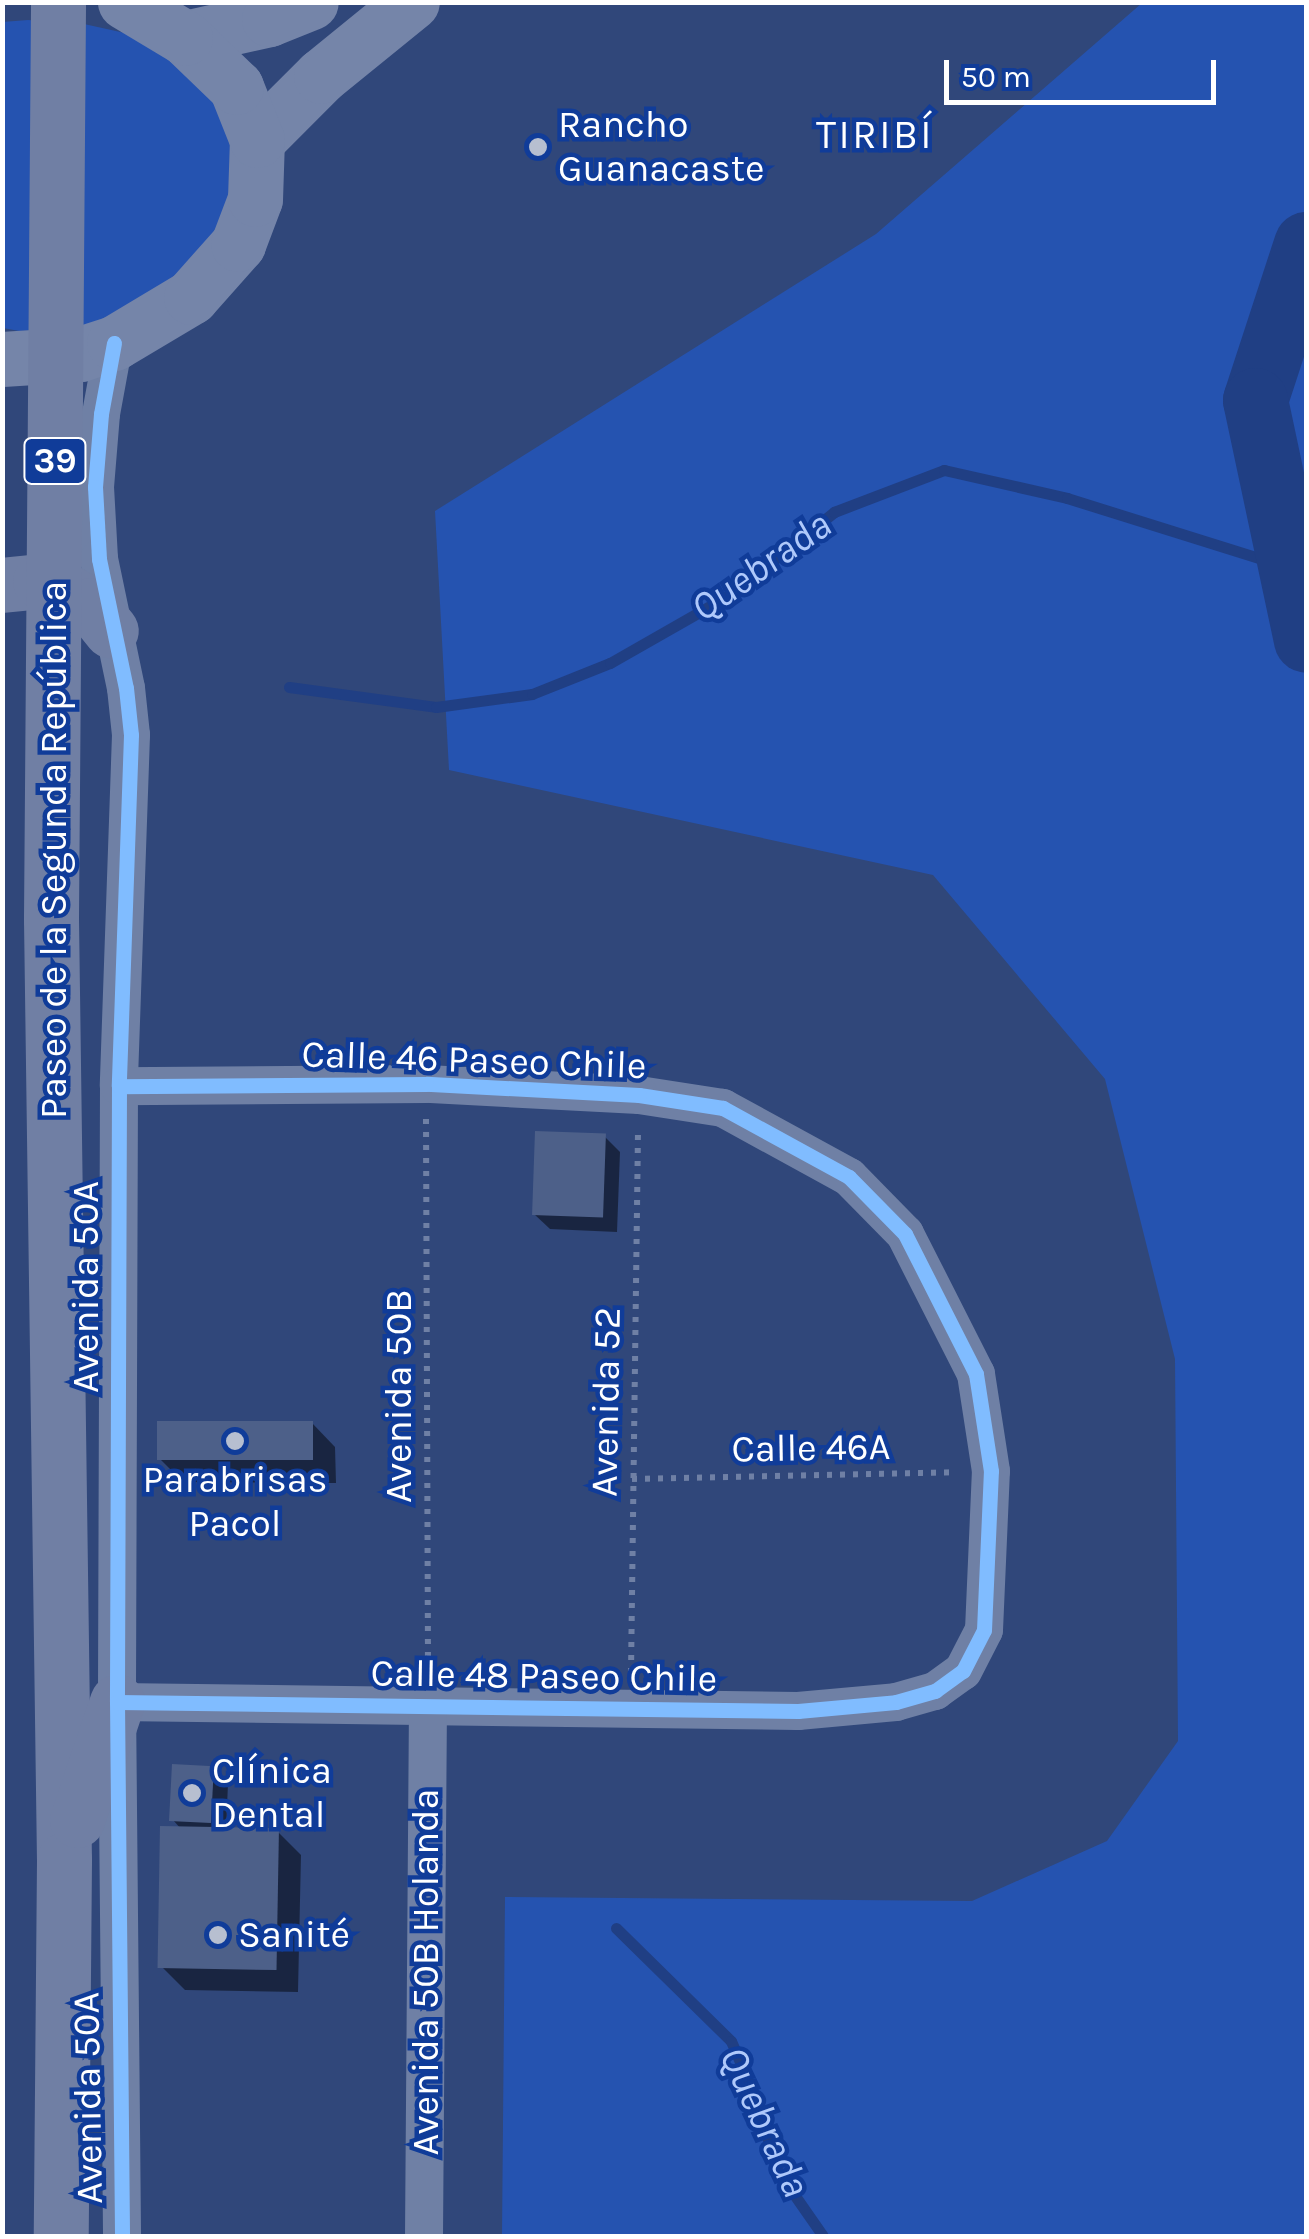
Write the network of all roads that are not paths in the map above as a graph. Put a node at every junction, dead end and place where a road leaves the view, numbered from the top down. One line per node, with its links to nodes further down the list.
1 (58, 2): 17 (highway, Paseo de la Segunda República / 39, bridge)
2 (234, 2): 3 (main road)
3 (300, 2)
4 (311, 2): 7 (main road)
5 (412, 2): 8 (main road)
6 (134, 4): 7 (main road)
7 (185, 38): 8 (main road)
8 (257, 140): 9 (main road)
9 (114, 343): 10 (main road); 12 (street, Avenida 50A)
10 (2, 359)
11 (2, 585): 12 (highway)
12 (111, 630): 13 (street, Avenida 50A)
13 (118, 1086): 14 (street, Calle 46 Paseo Chile); 15 (street, Avenida 50A)
14 (963, 1672): 16 (street, Calle 48 Paseo Chile)
15 (117, 1702): 16 (street, Calle 48 Paseo Chile); 17 (highway); 19 (street, Avenida 50A)
16 (428, 1708): 20 (street, Avenida 50B Holanda)
17 (64, 1860): 18 (highway, Paseo de la Segunda República / 39)
18 (61, 2236)
19 (122, 2236)
20 (424, 2236)

